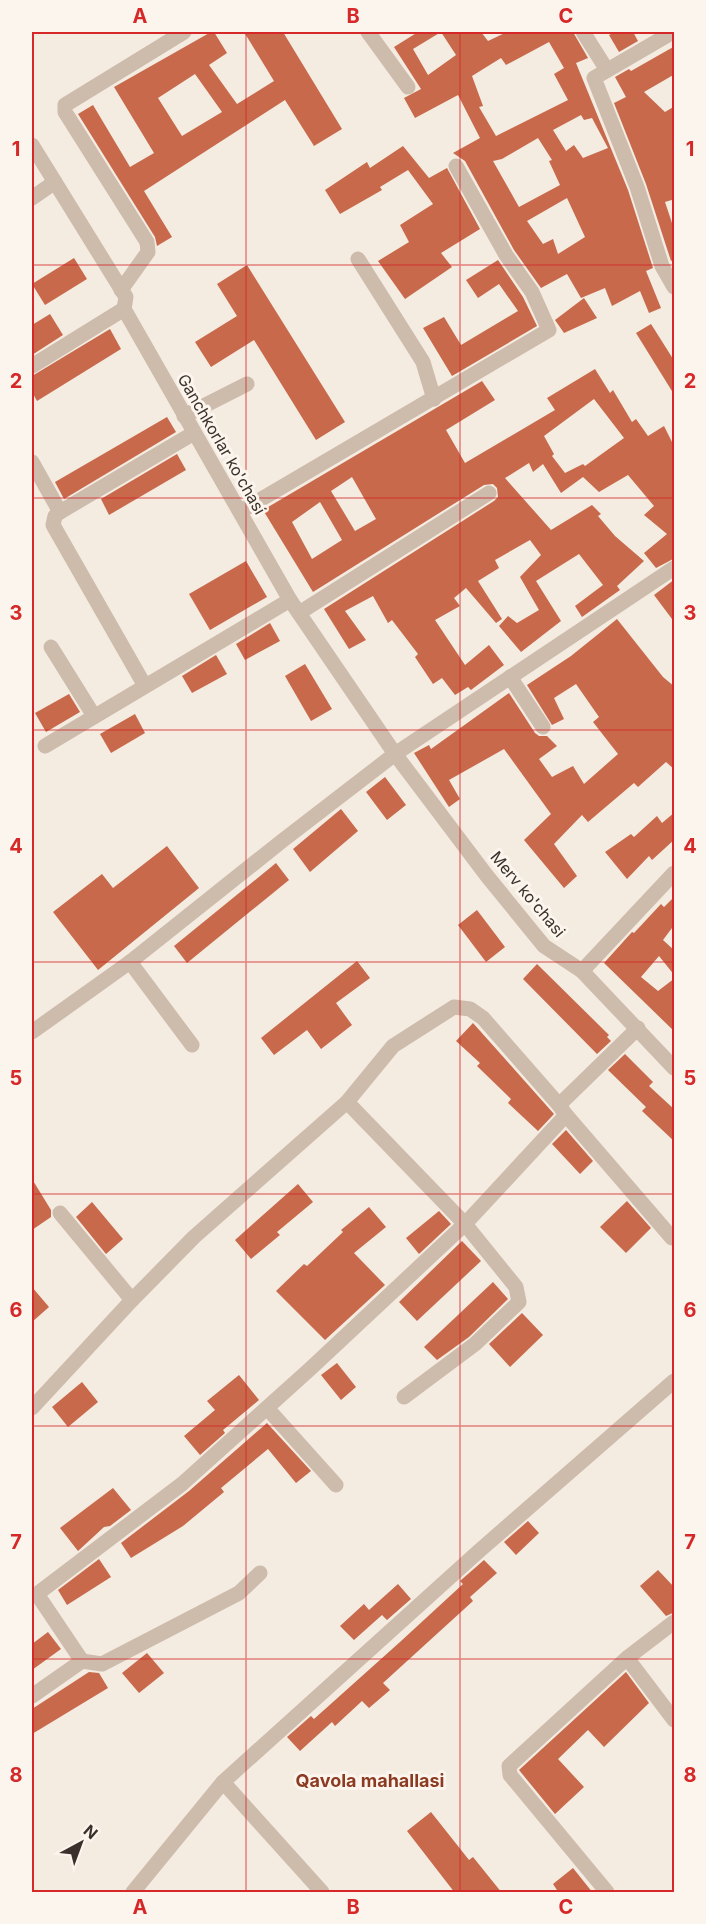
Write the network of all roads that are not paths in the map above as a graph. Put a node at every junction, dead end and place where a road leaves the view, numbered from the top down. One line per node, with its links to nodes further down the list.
1 (184, 32): 13 (street)
2 (368, 32): 6 (street)
3 (583, 32): 5 (street)
4 (673, 32): 5 (street)
5 (607, 70): 12 (street)
6 (408, 87)
7 (32, 145): 9 (street, Ganchkorlar ko'chasi)
8 (456, 166): 17 (street)
9 (55, 182): 10 (street); 13 (street, Ganchkorlar ko'chasi)
10 (32, 198)
11 (358, 259): 17 (street)
12 (675, 287)
13 (121, 290): 14 (street, Ganchkorlar ko'chasi)
14 (124, 309): 15 (street); 18 (street, Ganchkorlar ko'chasi)
15 (32, 366)
16 (247, 384): 18 (street)
17 (434, 399): 22 (street)
18 (184, 416): 19 (street, Ganchkorlar ko'chasi)
19 (194, 433): 22 (street, Ganchkorlar ko'chasi); 23 (street)
20 (32, 462): 23 (street)
21 (489, 494): 25 (street)
22 (241, 511): 25 (street, Ganchkorlar ko'chasi)
23 (60, 512): 28 (street)
24 (675, 568): 27 (street)
25 (295, 607): 28 (street); 32 (street, Ganchkorlar ko'chasi)
26 (51, 647): 29 (street)
27 (510, 677): 30 (street); 32 (street)
28 (145, 686): 29 (street)
29 (94, 716): 31 (street)
30 (543, 727)
31 (45, 746)
32 (395, 754): 34 (street); 35 (street, Merv ko'chasi)
33 (675, 873): 35 (street)
34 (130, 962): 37 (street); 38 (street)
35 (582, 971): 36 (street, Merv ko'chasi)
36 (638, 1028): 39 (street, Merv ko'chasi); 41 (street)
37 (32, 1032)
38 (192, 1045)
39 (675, 1068)
40 (347, 1102): 41 (street); 43 (street); 45 (street)
41 (563, 1110): 43 (street); 44 (street)
42 (60, 1213): 45 (street)
43 (465, 1224): 47 (street); 49 (street)
44 (672, 1238)
45 (132, 1300): 48 (street)
46 (675, 1381): 58 (street)
47 (405, 1397)
48 (32, 1408)
49 (267, 1408): 50 (street); 52 (street)
50 (336, 1485)
51 (260, 1573): 55 (street)
52 (34, 1590): 55 (street)
53 (675, 1622): 54 (street)
54 (627, 1658): 57 (street); 61 (street)
55 (82, 1661): 56 (street)
56 (32, 1696)
57 (675, 1720)
58 (223, 1782): 59 (street); 60 (street)
59 (134, 1893)
60 (322, 1893)
61 (608, 1893)

